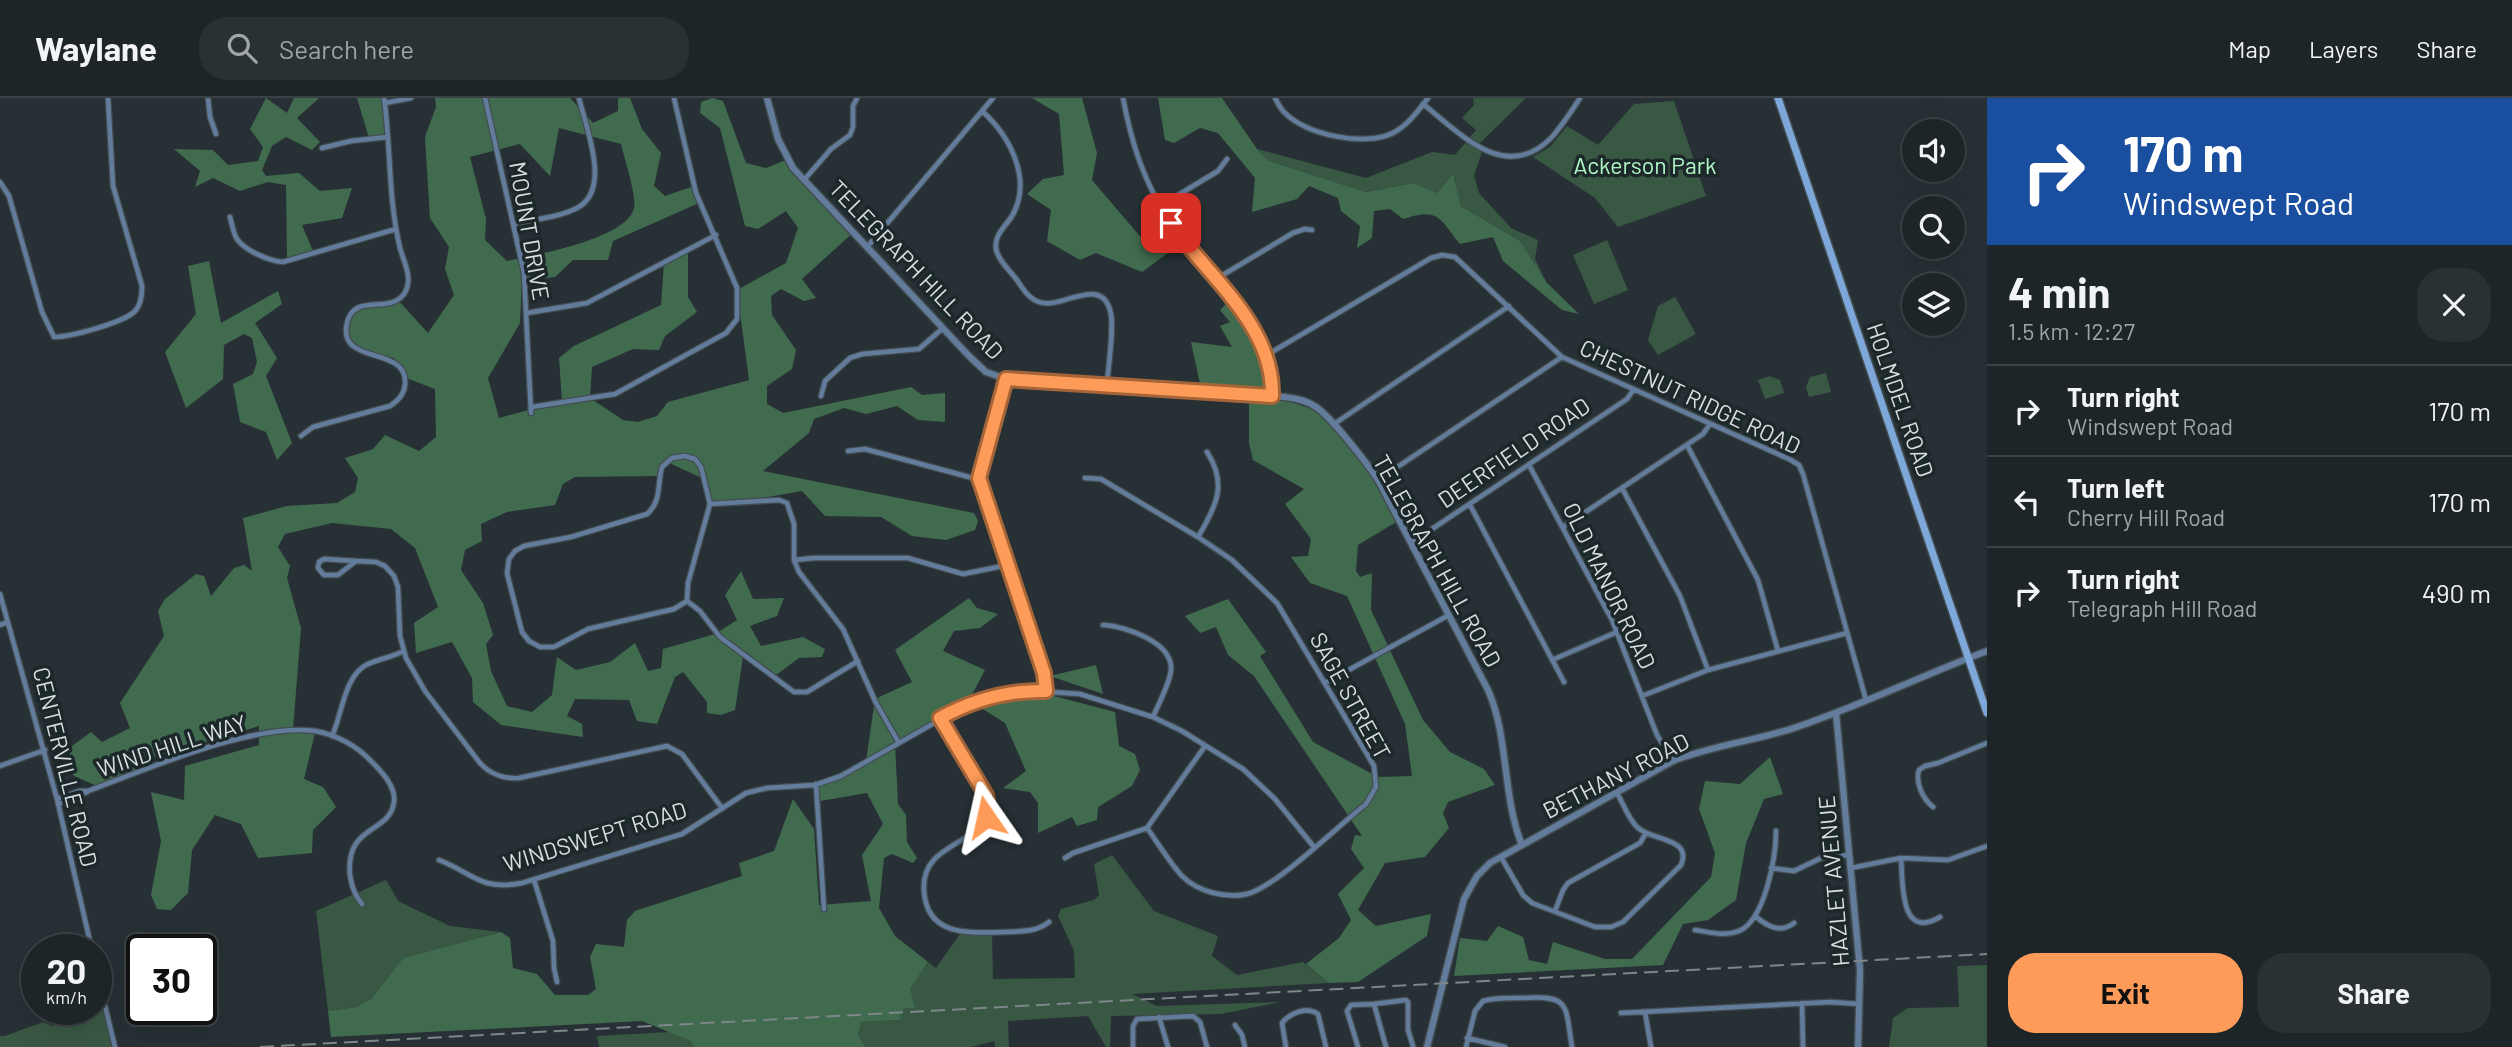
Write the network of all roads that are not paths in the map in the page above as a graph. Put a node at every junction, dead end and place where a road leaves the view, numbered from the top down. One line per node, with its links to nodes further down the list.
1 (108, 98): 23 (street)
2 (208, 98): 18 (street)
3 (411, 98): 15 (street)
4 (485, 98): 26 (street, MOUNT DRIVE)
5 (579, 98): 26 (street)
6 (674, 98): 29 (street)
7 (767, 98): 22 (street, TELEGRAPH HILL ROAD)
8 (857, 98): 22 (street)
9 (993, 98): 17 (street)
10 (1123, 98): 24 (street)
11 (1275, 98): 16 (street)
12 (1428, 98): 16 (street)
13 (1580, 98): 16 (street)
14 (1778, 98): 72 (main road, HOLMDEL ROAD)
15 (384, 101): 19 (street)
16 (1423, 104)
17 (982, 111): 30 (street); 38 (street)
18 (216, 134)
19 (387, 137): 20 (street); 27 (street)
20 (322, 148)
21 (1227, 159): 24 (street)
22 (803, 181): 30 (street, TELEGRAPH HILL ROAD)
23 (0, 182)
24 (1160, 206): 31 (street)
25 (230, 217): 27 (street)
26 (513, 224): 33 (street, MOUNT DRIVE)
27 (396, 229): 44 (street)
28 (1312, 230): 31 (street)
29 (716, 235): 33 (street); 33 (street, MOUNT DRIVE)
30 (868, 246): 34 (street, TELEGRAPH HILL ROAD)
31 (1216, 279): 35 (street)
32 (1509, 306): 35 (street, CHESTNUT RIDGE ROAD); 36 (street, CHESTNUT RIDGE ROAD); 43 (street)
33 (527, 313)
34 (943, 328): 37 (street, TELEGRAPH HILL ROAD); 40 (street)
35 (1265, 356): 41 (street)
36 (1562, 357): 39 (street, CHESTNUT RIDGE ROAD); 51 (street)
37 (1006, 379): 38 (street, TELEGRAPH HILL ROAD); 49 (street)
38 (1107, 386): 41 (street, TELEGRAPH HILL ROAD)
39 (1634, 389): 42 (street, CHESTNUT RIDGE ROAD); 48 (street, DEERFIELD ROAD)
40 (821, 396)
41 (1272, 396): 43 (street, TELEGRAPH HILL ROAD)
42 (1710, 424): 45 (street); 68 (street, CHESTNUT RIDGE ROAD)
43 (1334, 425): 51 (street, TELEGRAPH HILL ROAD)
44 (301, 436)
45 (1687, 445): 52 (street); 70 (street)
46 (848, 451): 49 (street)
47 (1208, 452): 56 (street)
48 (1530, 464): 54 (street, DEERFIELD ROAD); 55 (street, OLD MANOR ROAD)
49 (979, 478): 60 (street)
50 (1085, 478): 56 (street, SAGE STREET)
51 (1378, 481): 57 (street, TELEGRAPH HILL ROAD)
52 (1622, 488): 55 (street); 75 (street)
53 (710, 504): 58 (street); 62 (street); 62 (street)
54 (1470, 505): 57 (street, DEERFIELD ROAD); 73 (street)
55 (1563, 527): 67 (street, OLD MANOR ROAD)
56 (1198, 537): 77 (street, SAGE STREET)
57 (1411, 543): 63 (street, TELEGRAPH HILL ROAD)
58 (794, 560): 60 (street); 74 (street)
59 (356, 561): 59 (street); 69 (street)
60 (1008, 565): 78 (street)
61 (0, 594): 64 (street, CENTERVILLE ROAD)
62 (687, 601): 74 (street)
63 (1449, 615): 77 (street); 100 (street, TELEGRAPH HILL ROAD)
64 (8, 622): 65 (street); 89 (street, CENTERVILLE ROAD)
65 (0, 625)
66 (1103, 625): 84 (street)
67 (1617, 632): 73 (street); 79 (street, OLD MANOR ROAD)
68 (1847, 633): 70 (street); 80 (street, CHESTNUT RIDGE ROAD)
69 (404, 651): 85 (street); 96 (street)
70 (1778, 651): 75 (street)
71 (1987, 651): 72 (street, BETHANY ROAD)
72 (1967, 658): 80 (street, BETHANY ROAD); 82 (main road, HOLMDEL ROAD)
73 (1552, 660): 76 (street)
74 (858, 661): 86 (street)
75 (1708, 670): 79 (street)
76 (1564, 681)
77 (1325, 683): 101 (street, SAGE STREET)
78 (1046, 691): 83 (street, WINDSWEPT ROAD); 84 (street, WINDSWEPT ROAD)
79 (1642, 696): 90 (street, OLD MANOR ROAD)
80 (1866, 700): 81 (street, BETHANY ROAD)
81 (1836, 713): 90 (street, BETHANY ROAD); 103 (street, HAZLET AVENUE)
82 (1987, 713)
83 (940, 718): 86 (street, WINDSWEPT ROAD); 116 (street)
84 (1153, 718): 88 (street, WINDSWEPT ROAD)
85 (332, 736): 94 (street, WIND HILL WAY); 111 (street, WIND HILL WAY)
86 (900, 743): 92 (street, WINDSWEPT ROAD)
87 (1987, 743): 95 (street)
88 (1205, 746): 97 (street); 101 (street, WINDSWEPT ROAD)
89 (44, 750): 91 (street); 94 (street, CENTERVILLE ROAD)
90 (1673, 761): 93 (street, BETHANY ROAD)
91 (0, 766)
92 (816, 784): 96 (street, WINDSWEPT ROAD); 112 (street)
93 (1617, 793): 99 (street); 100 (street, BETHANY ROAD)
94 (58, 802): 119 (street, CENTERVILLE ROAD)
95 (1933, 807)
96 (722, 808): 110 (street, WINDSWEPT ROAD)
97 (1147, 828): 101 (street, SAGE STREET); 106 (street)
98 (1776, 831): 108 (street)
99 (1646, 833): 113 (street); 113 (street)
100 (1521, 845): 104 (street, BETHANY ROAD)
101 (1314, 846)
102 (1987, 846): 105 (street)
103 (1849, 855): 108 (street); 109 (street, HAZLET AVENUE)
104 (1501, 857): 113 (street); 130 (street, BETHANY ROAD)
105 (1901, 858): 109 (street); 115 (street)
106 (1065, 859)
107 (439, 860): 110 (street, WINDSWEPT ROAD)
108 (1771, 868): 114 (street)
109 (1850, 869): 123 (street, HAZLET AVENUE)
110 (534, 880): 120 (street)
111 (362, 904)
112 (824, 909)
113 (1555, 911)
114 (1755, 916): 117 (street); 118 (street)
115 (1940, 917)
116 (1049, 922)
117 (1794, 923)
118 (1695, 930)
119 (88, 934)
120 (557, 982)
121 (1802, 1003): 123 (street); 124 (street); 145 (street)
122 (1374, 1004): 138 (street); 139 (street); 140 (street)
123 (1861, 1004): 146 (street, HAZLET AVENUE)
124 (1645, 1012): 125 (street); 144 (street)
125 (1620, 1013)
126 (1159, 1017): 132 (street); 133 (street); 134 (street)
127 (110, 1025): 131 (street)
128 (1236, 1025): 135 (street)
129 (1468, 1038): 141 (street); 142 (street); 143 (street)
130 (1428, 1044): 140 (street)
131 (115, 1047)
132 (1133, 1047)
133 (1168, 1047)
134 (1207, 1047)
135 (1245, 1047)
136 (1286, 1047): 137 (street)
137 (1326, 1047)
138 (1358, 1047)
139 (1386, 1047)
140 (1411, 1047)
141 (1466, 1047)
142 (1505, 1047)
143 (1572, 1047)
144 (1651, 1047)
145 (1803, 1047)
146 (1858, 1047)

